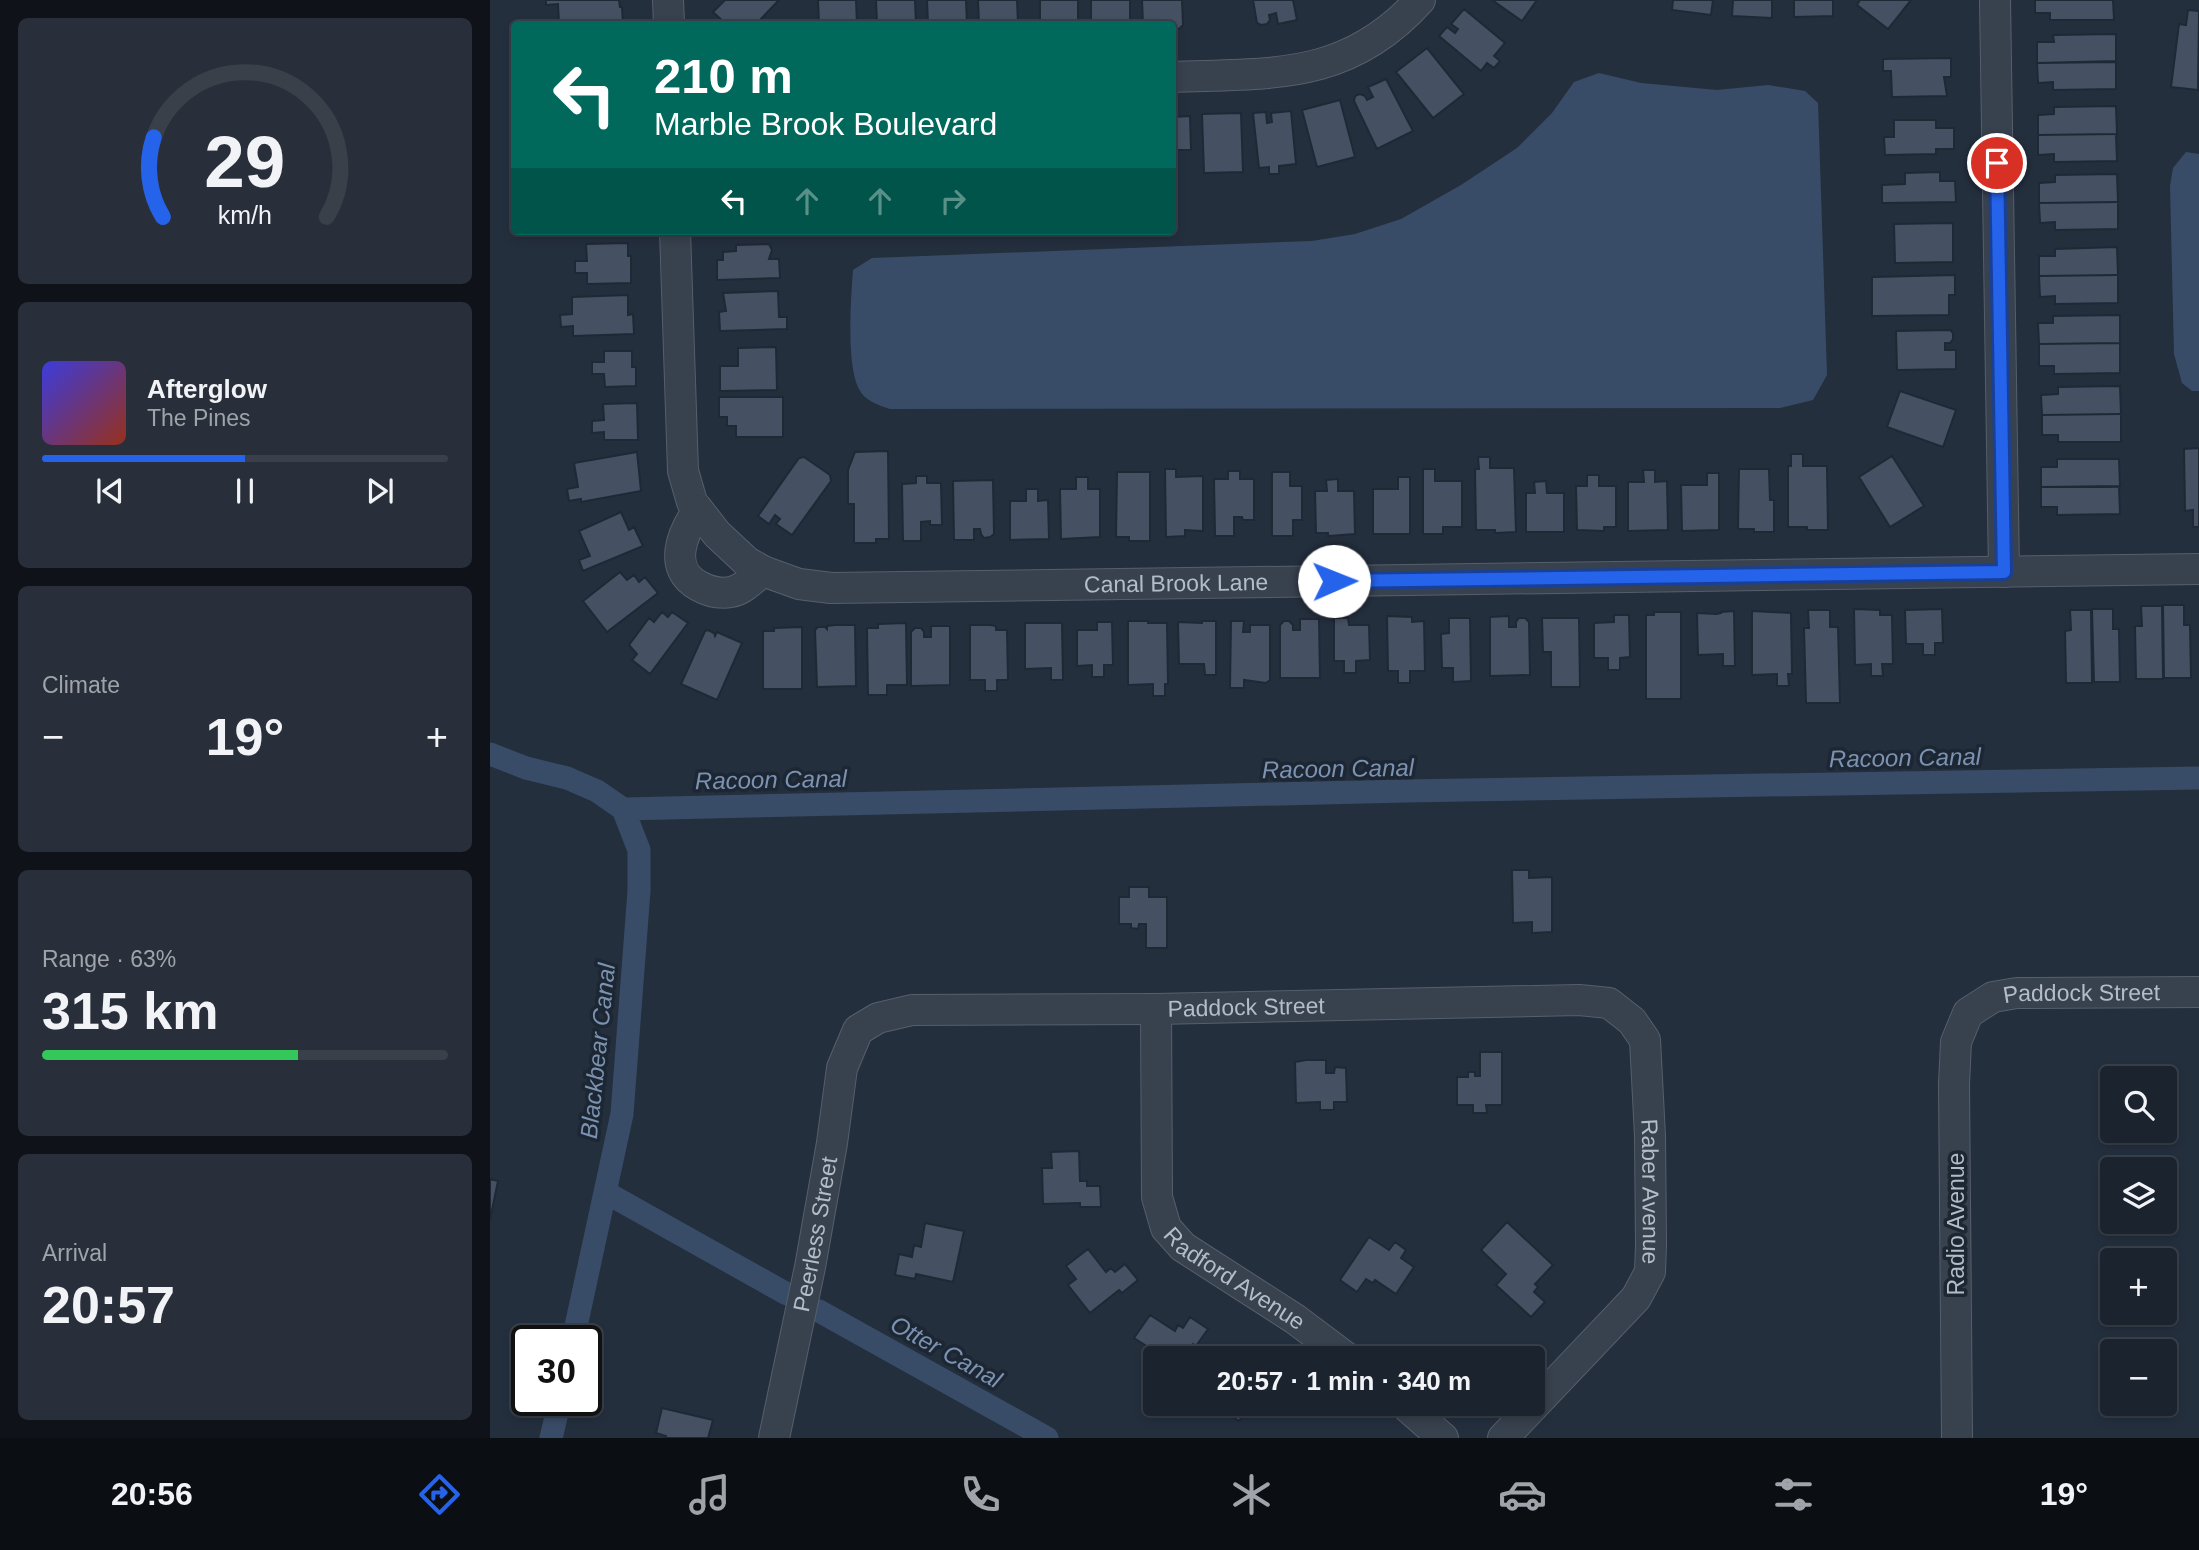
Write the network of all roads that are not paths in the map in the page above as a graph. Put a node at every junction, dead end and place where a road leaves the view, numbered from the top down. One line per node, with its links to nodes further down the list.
1 (668, 0): 4 (street)
2 (1420, 0): 5 (street)
3 (1995, 0): 10 (street)
4 (669, 21)
5 (1176, 77)
6 (675, 235): 7 (street, Canal Brook Lane)
7 (698, 510): 9 (street, Canal Brook Lane); 9 (street)
8 (2199, 569): 10 (street, Canal Brook Lane)
9 (763, 571): 10 (street, Canal Brook Lane)
10 (2004, 572)
11 (2199, 992): 13 (street, Paddock Street)
12 (1156, 1009): 14 (street, Paddock Street); 15 (street, Paddock Street); 16 (street, Radford Avenue)
13 (1968, 1013): 21 (street, Radio Avenue)
14 (1632, 1021): 20 (street, Raber Avenue)
15 (858, 1030): 18 (street, Peerless Street)
16 (1331, 1346)
17 (1418, 1416): 19 (street)
18 (774, 1438)
19 (1443, 1438)
20 (1503, 1438)
21 (1957, 1438)

